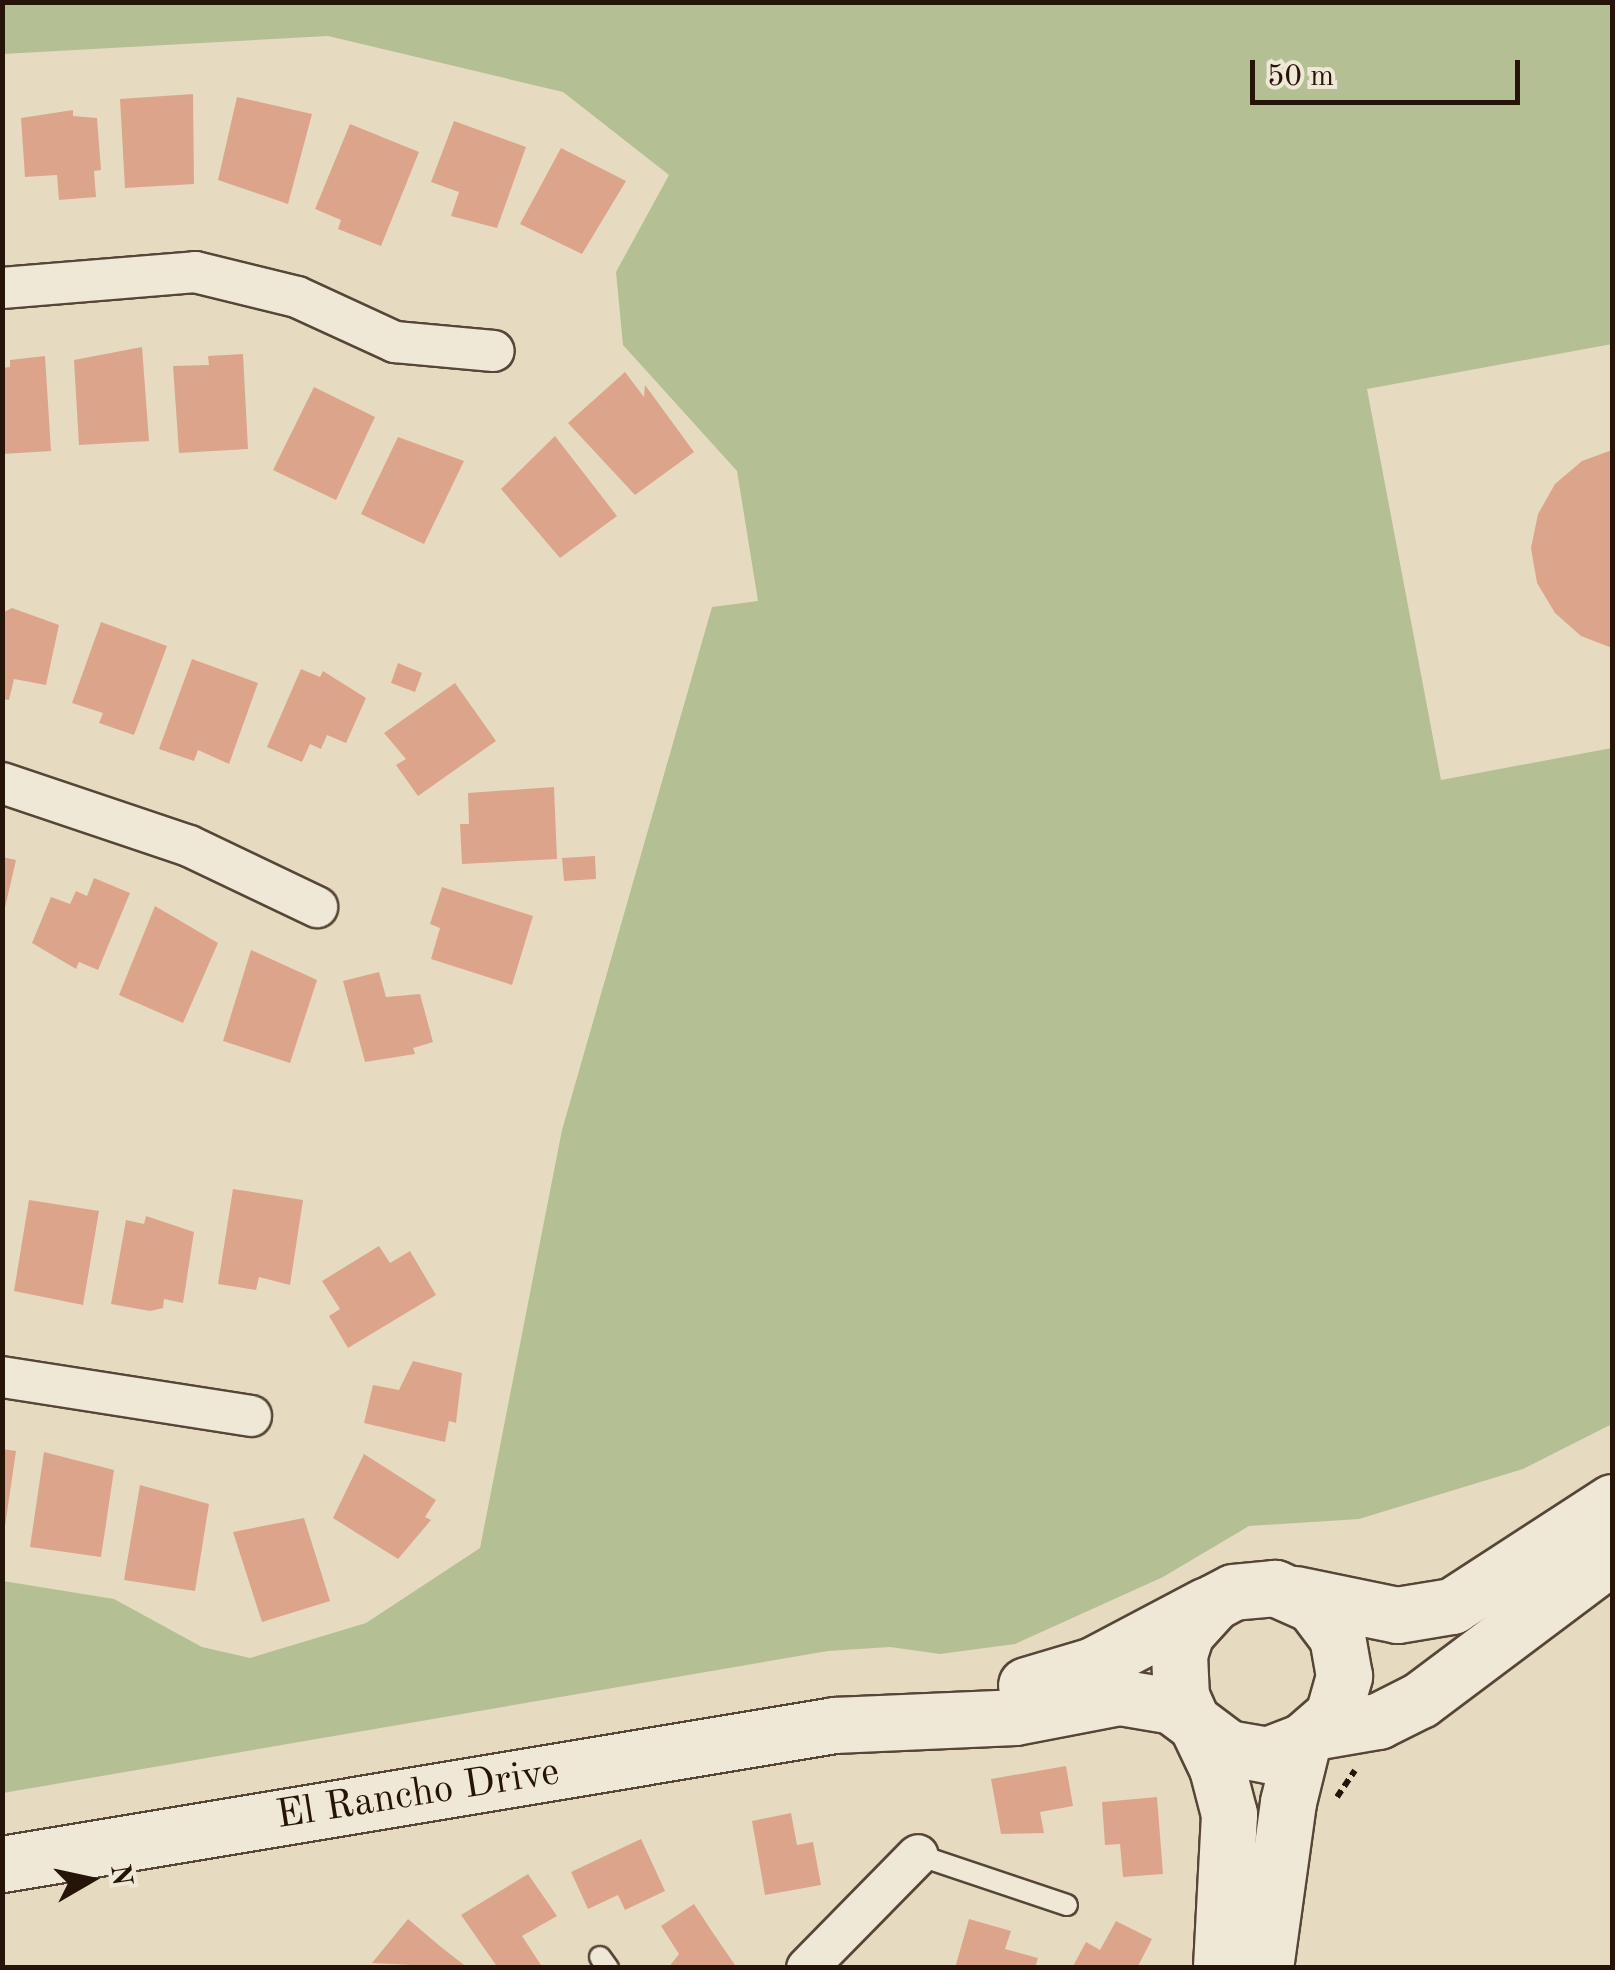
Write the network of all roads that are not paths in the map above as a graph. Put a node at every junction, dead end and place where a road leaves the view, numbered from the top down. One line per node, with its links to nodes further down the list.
1 (2, 288): 2 (street)
2 (494, 351)
3 (2, 782): 4 (street)
4 (317, 907)
5 (2, 1377): 6 (street)
6 (251, 1416)
7 (1612, 1502): 9 (main road, El Rancho Drive)
8 (1612, 1556): 13 (main road, El Rancho Drive)
9 (1295, 1594): 10 (main road, El Rancho Drive); 13 (main road)
10 (1214, 1602): 11 (main road); 12 (main road, El Rancho Drive)
11 (1193, 1721): 12 (main road, El Rancho Drive); 13 (main road, El Rancho Drive); 19 (main road)
12 (834, 1725): 16 (main road, El Rancho Drive)
13 (1341, 1738): 15 (main road); 15 (main road)
14 (918, 1855): 17 (lane); 18 (street)
15 (1279, 1856): 20 (main road)
16 (2, 1864)
17 (1066, 1905)
18 (807, 1968)
19 (1220, 1968)
20 (1265, 1968)

